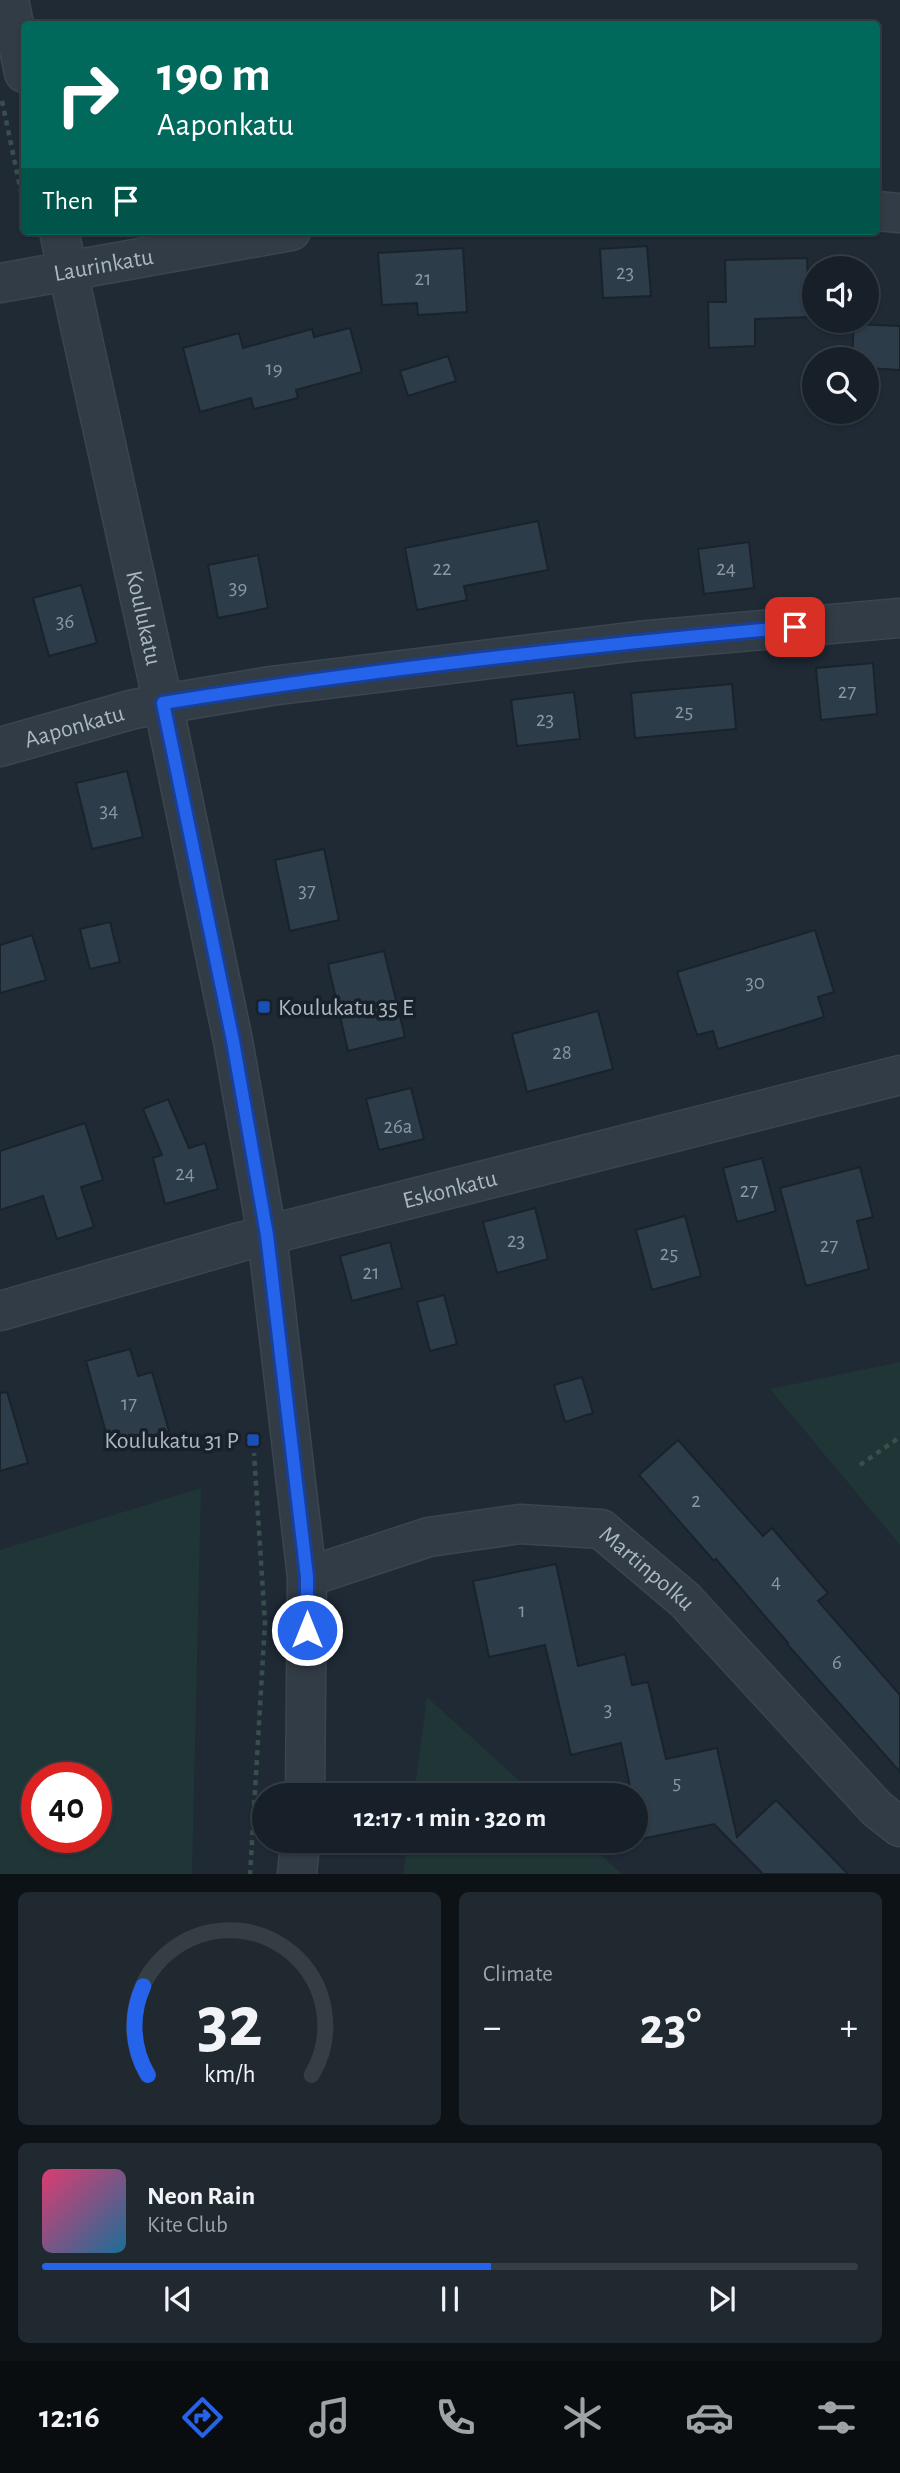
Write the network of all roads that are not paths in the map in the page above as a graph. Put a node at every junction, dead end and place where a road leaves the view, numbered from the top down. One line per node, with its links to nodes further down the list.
1 (9, 0): 2 (street)
2 (21, 58)
3 (880, 211): 4 (street)
4 (900, 213)
5 (60, 235): 7 (street, Koulukatu)
6 (268, 235): 7 (street, Laurinkatu)
7 (68, 271): 8 (street, Laurinkatu); 10 (street, Koulukatu)
8 (0, 283)
9 (900, 618): 10 (street, Aaponkatu)
10 (163, 703): 11 (street, Aaponkatu); 13 (street, Koulukatu)
11 (0, 747)
12 (900, 1075): 13 (street, Eskonkatu)
13 (267, 1235): 14 (street, Eskonkatu); 15 (street, Koulukatu)
14 (0, 1311)
15 (307, 1577): 16 (street, Koulukatu); 17 (street, Martinpolku)
16 (305, 1783)
17 (900, 1826)
18 (299, 1853): 19 (street)
19 (297, 1874)

